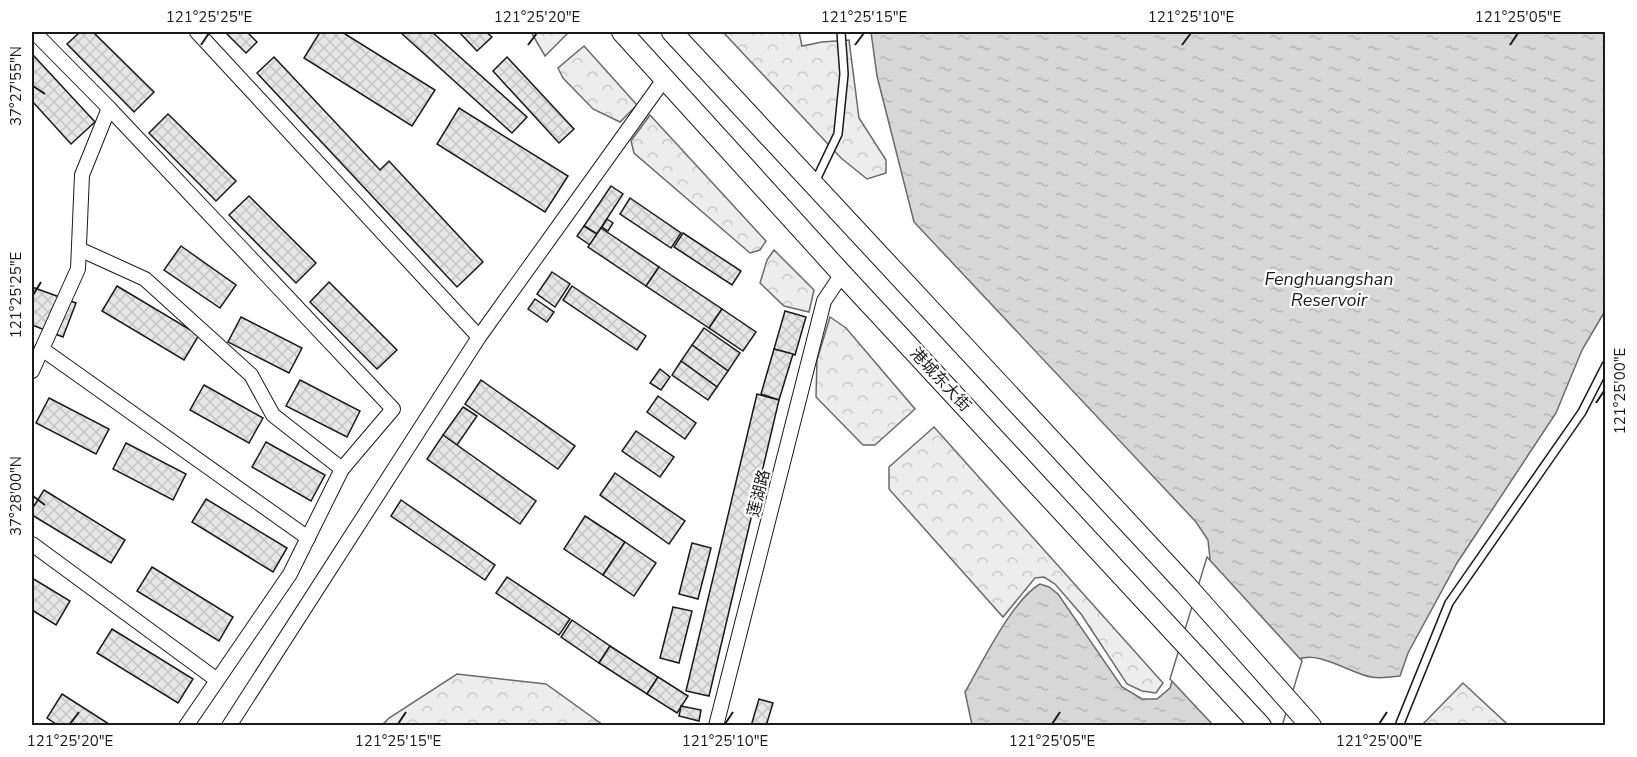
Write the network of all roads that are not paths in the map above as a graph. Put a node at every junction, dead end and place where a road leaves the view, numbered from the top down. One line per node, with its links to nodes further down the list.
1 (34, 32): 7 (street)
2 (197, 32): 11 (street)
3 (622, 32): 6 (main road, 港城东大街)
4 (672, 32): 8 (main road)
5 (842, 32): 8 (lane)
6 (665, 78): 10 (main road, 港城东大街); 11 (street)
7 (109, 108): 9 (street); 15 (street)
8 (814, 185): 23 (main road)
9 (79, 249): 12 (street); 15 (street)
10 (842, 274): 21 (street, 莲湖路); 22 (main road, 港城东大街)
11 (479, 337): 20 (street)
12 (42, 349): 14 (street); 16 (street)
13 (1605, 365): 24 (lane)
14 (32, 371)
15 (342, 469): 16 (street)
16 (308, 538): 18 (street)
17 (32, 544): 18 (street)
18 (217, 680): 19 (street)
19 (186, 726)
20 (229, 726)
21 (716, 726)
22 (1261, 726)
23 (1311, 726)
24 (1399, 726)

